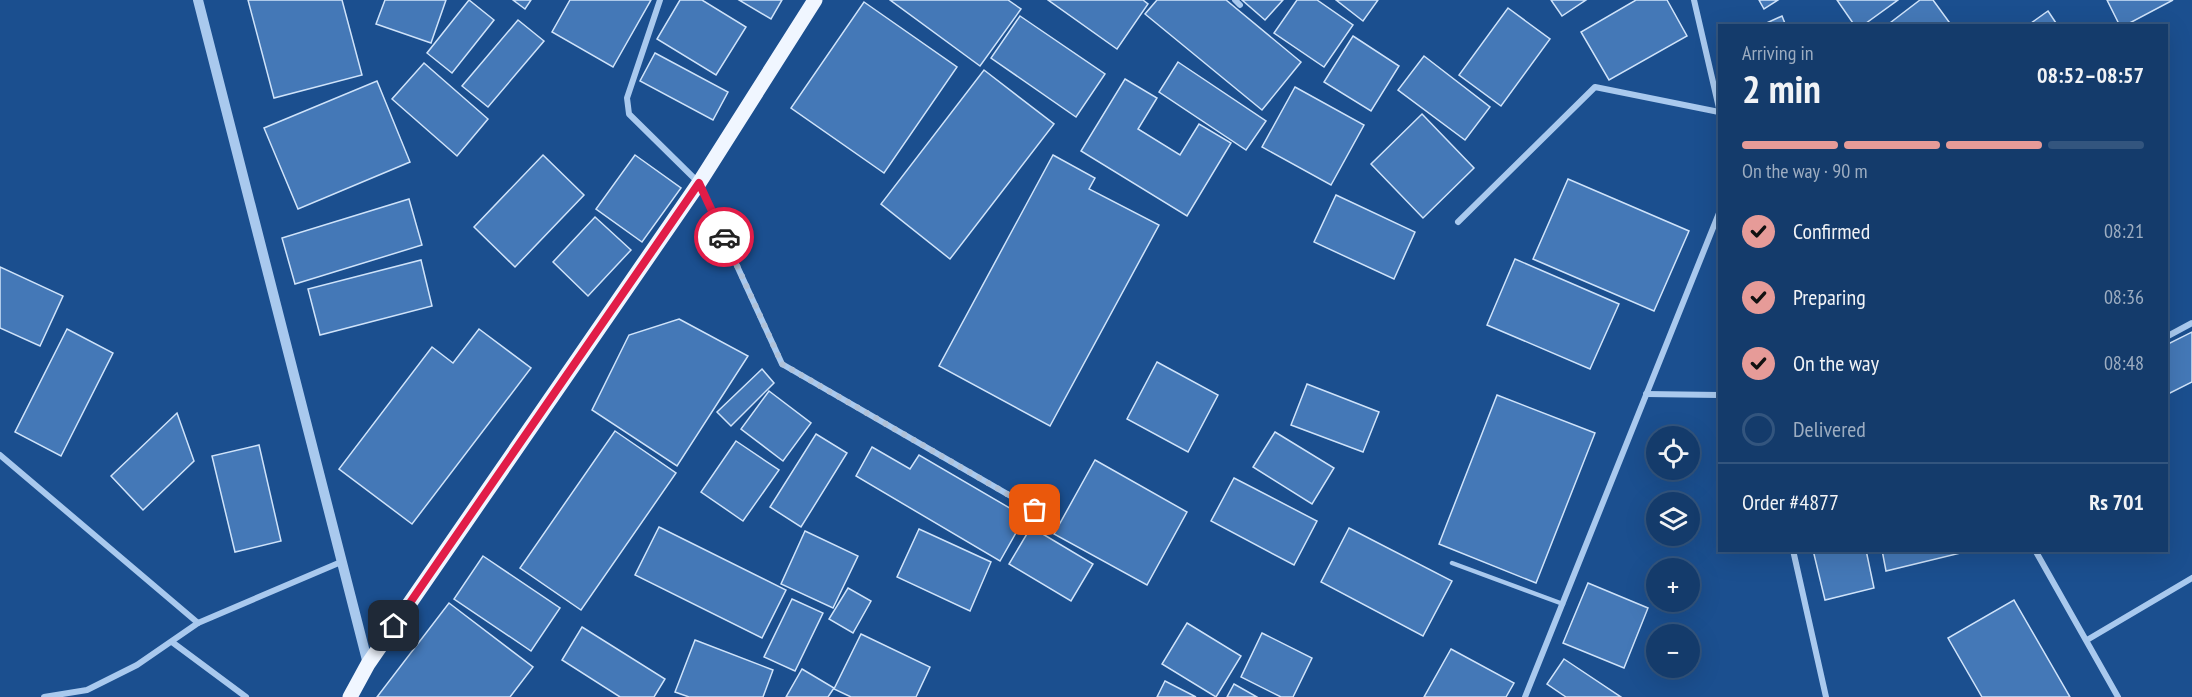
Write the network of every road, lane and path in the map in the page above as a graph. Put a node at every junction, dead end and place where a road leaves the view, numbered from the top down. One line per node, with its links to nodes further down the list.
1 (198, 0): 18 (street)
2 (660, 0): 7 (street)
3 (815, 0): 7 (main road)
4 (1694, 0): 5 (street)
5 (1718, 106)
6 (1718, 110): 9 (street)
7 (699, 183): 15 (street); 25 (main road)
8 (1718, 215): 12 (street)
9 (1458, 222)
10 (2192, 323): 11 (street)
11 (2168, 336)
12 (1646, 394): 13 (street); 21 (street)
13 (1718, 395)
14 (0, 455): 22 (street)
15 (1035, 510)
16 (1793, 552): 30 (street)
17 (2036, 552): 23 (street)
18 (341, 562): 22 (street); 25 (street)
19 (1452, 563): 21 (lane)
20 (2192, 578): 23 (street)
21 (1563, 604): 29 (street)
22 (198, 623): 24 (street)
23 (2087, 640): 31 (street)
24 (172, 642): 26 (street); 27 (street)
25 (368, 664): 28 (main road)
26 (44, 697)
27 (246, 697)
28 (350, 697)
29 (1525, 697)
30 (1826, 697)
31 (2118, 697)

